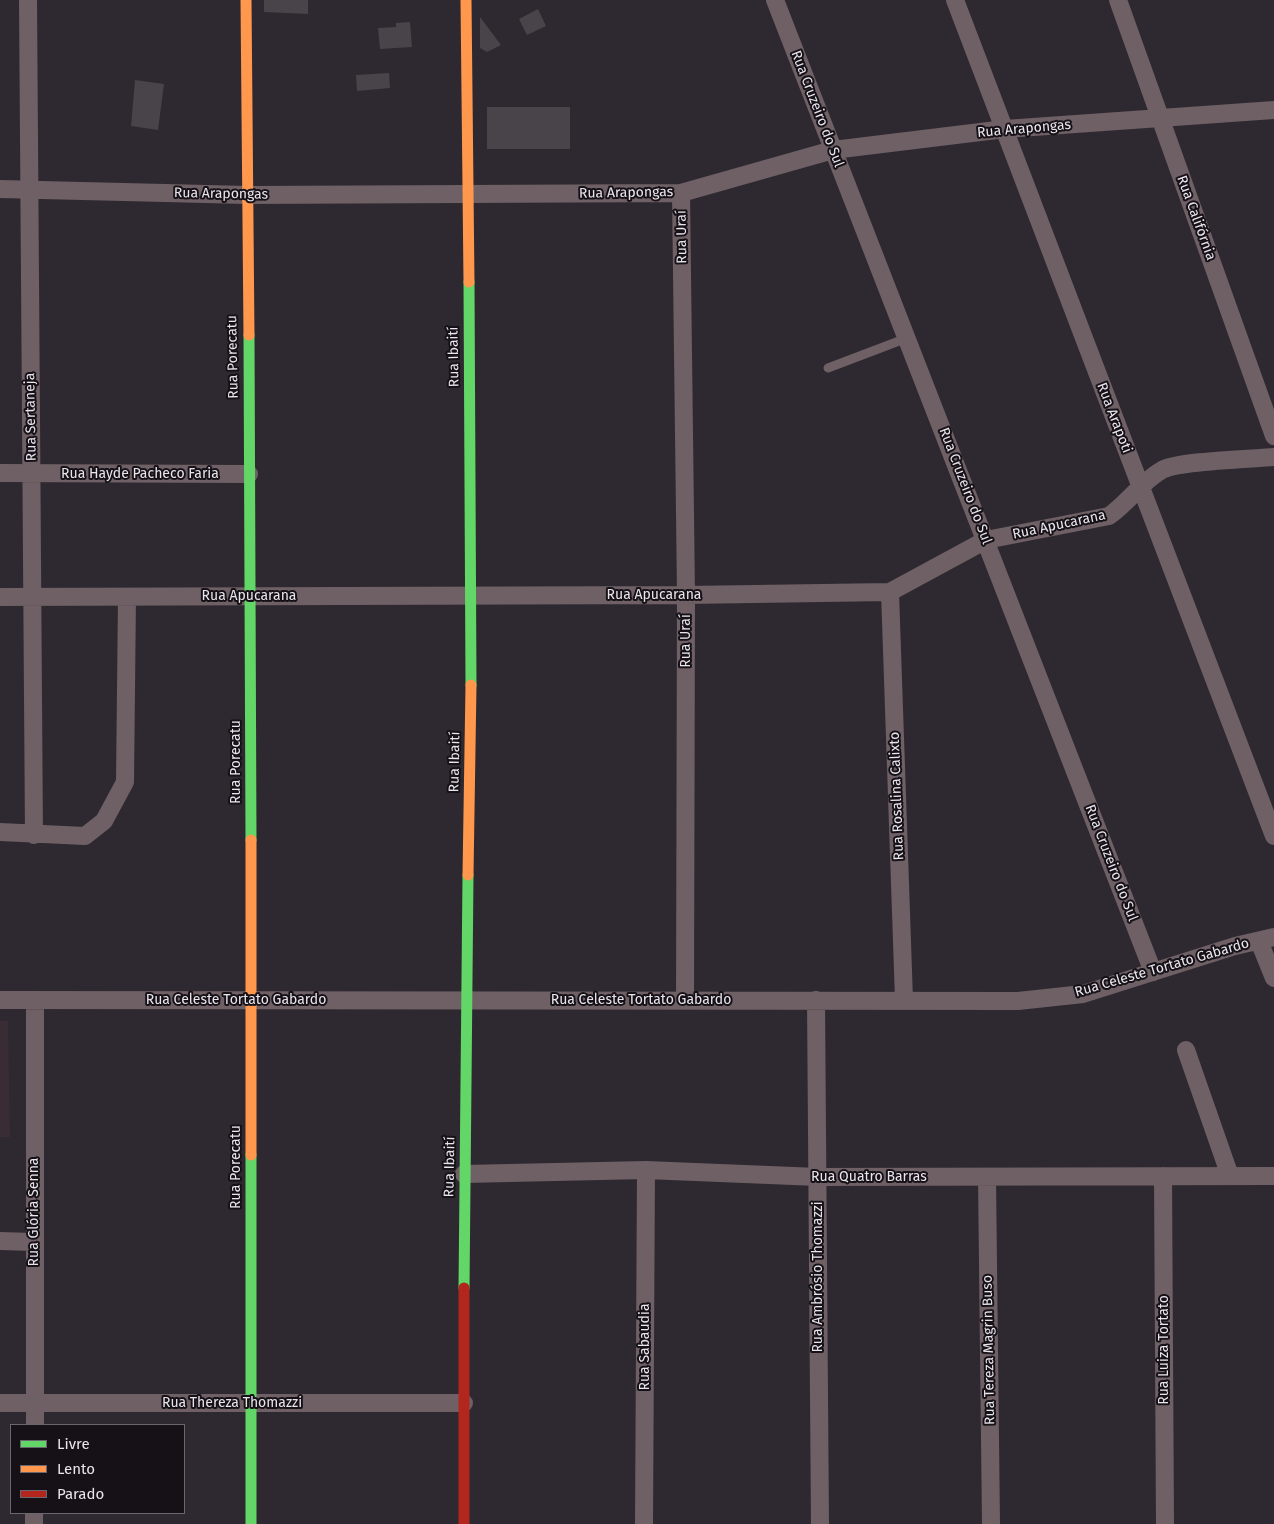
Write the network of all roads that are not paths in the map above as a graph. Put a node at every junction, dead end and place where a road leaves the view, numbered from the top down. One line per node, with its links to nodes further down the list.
1 (28, 0): 11 (street, Rua Sertaneja)
2 (246, 0): 14 (street, Rua Porecatu)
3 (466, 0): 15 (street, Rua Ibaití)
4 (775, 0): 10 (street, Rua Cruzeiro do Sul)
5 (955, 0): 9 (street, Rua Arapoti)
6 (1118, 0): 8 (street, Rua Califórnia)
7 (1274, 110): 8 (street, Rua Arapongas)
8 (1161, 119): 9 (street, Rua Arapongas); 18 (street, Rua Califórnia)
9 (1005, 129): 10 (street, Rua Arapongas); 23 (street, Rua Arapoti)
10 (833, 150): 13 (street, Rua Arapongas); 16 (street, Rua Cruzeiro do Sul)
11 (27, 188): 12 (street, Rua Arapongas); 14 (street, Rua Arapongas); 21 (street, Rua Sertaneja)
12 (0, 189)
13 (681, 193): 15 (street, Rua Arapongas); 26 (street, Rua Uraí)
14 (246, 195): 15 (street, Rua Arapongas); 22 (street, Rua Porecatu)
15 (468, 195): 29 (street, Rua Ibaití)
16 (907, 338): 17 (lane); 24 (street, Rua Cruzeiro do Sul)
17 (828, 368)
18 (1274, 436)
19 (1274, 457): 23 (street, Rua Apucarana)
20 (0, 473): 21 (street, Rua Hayde Pacheco Faria)
21 (31, 474): 22 (street, Rua Hayde Pacheco Faria); 31 (street, Rua Sertaneja)
22 (249, 474): 28 (street, Rua Porecatu)
23 (1140, 486): 24 (street, Rua Apucarana); 34 (street, Rua Arapoti)
24 (986, 540): 25 (street, Rua Apucarana); 36 (street, Rua Cruzeiro do Sul)
25 (890, 592): 26 (street, Rua Apucarana); 44 (street, Rua Rosalina Calixto)
26 (686, 595): 29 (street, Rua Apucarana); 42 (street, Rua Uraí)
27 (127, 596): 28 (street, Rua Apucarana); 31 (street, Rua Apucarana); 33 (street)
28 (250, 596): 29 (street, Rua Apucarana); 40 (street, Rua Porecatu)
29 (472, 596): 41 (street, Rua Ibaití)
30 (0, 597): 31 (street, Rua Apucarana)
31 (30, 597): 33 (street, Rua Sertaneja)
32 (0, 832): 33 (street)
33 (34, 835)
34 (1274, 836)
35 (1266, 939): 36 (street, Rua Celeste Tortato Gabardo); 37 (street)
36 (1153, 972): 44 (street, Rua Celeste Tortato Gabardo)
37 (1274, 978)
38 (0, 1000): 39 (street, Rua Celeste Tortato Gabardo)
39 (35, 1000): 40 (street, Rua Celeste Tortato Gabardo); 54 (street, Rua Glória Senna)
40 (251, 1000): 41 (street, Rua Celeste Tortato Gabardo); 57 (street, Rua Porecatu)
41 (467, 1000): 42 (street, Rua Celeste Tortato Gabardo); 47 (street, Rua Ibaití)
42 (685, 1000): 43 (street, Rua Celeste Tortato Gabardo)
43 (816, 1000): 44 (street, Rua Celeste Tortato Gabardo); 51 (street, Rua Ambrósio Thomazzi)
44 (904, 1000)
45 (1186, 1050): 49 (street)
46 (646, 1170): 47 (street, Rua Quatro Barras); 51 (street, Rua Quatro Barras); 62 (street, Rua Sabaudia)
47 (464, 1174): 58 (street, Rua Ibaití)
48 (1163, 1176): 49 (street, Rua Quatro Barras); 52 (street, Rua Quatro Barras); 65 (street, Rua Luiza Tortato)
49 (1230, 1176): 50 (street, Rua Quatro Barras)
50 (1274, 1176)
51 (818, 1177): 52 (street, Rua Quatro Barras); 63 (street, Rua Ambrósio Thomazzi)
52 (987, 1177): 64 (street, Rua Tereza Magrin Buso)
53 (0, 1241): 54 (street)
54 (33, 1242): 56 (street, Rua Glória Senna)
55 (0, 1403): 56 (street, Rua Thereza Thomazzi)
56 (35, 1403): 57 (street, Rua Thereza Thomazzi); 59 (street, Rua Glória Senna)
57 (251, 1403): 58 (street, Rua Thereza Thomazzi); 60 (street, Rua Porecatu)
58 (464, 1404): 61 (street, Rua Ibaití)
59 (35, 1424)
60 (251, 1524)
61 (464, 1524)
62 (644, 1524)
63 (820, 1524)
64 (991, 1524)
65 (1165, 1524)

